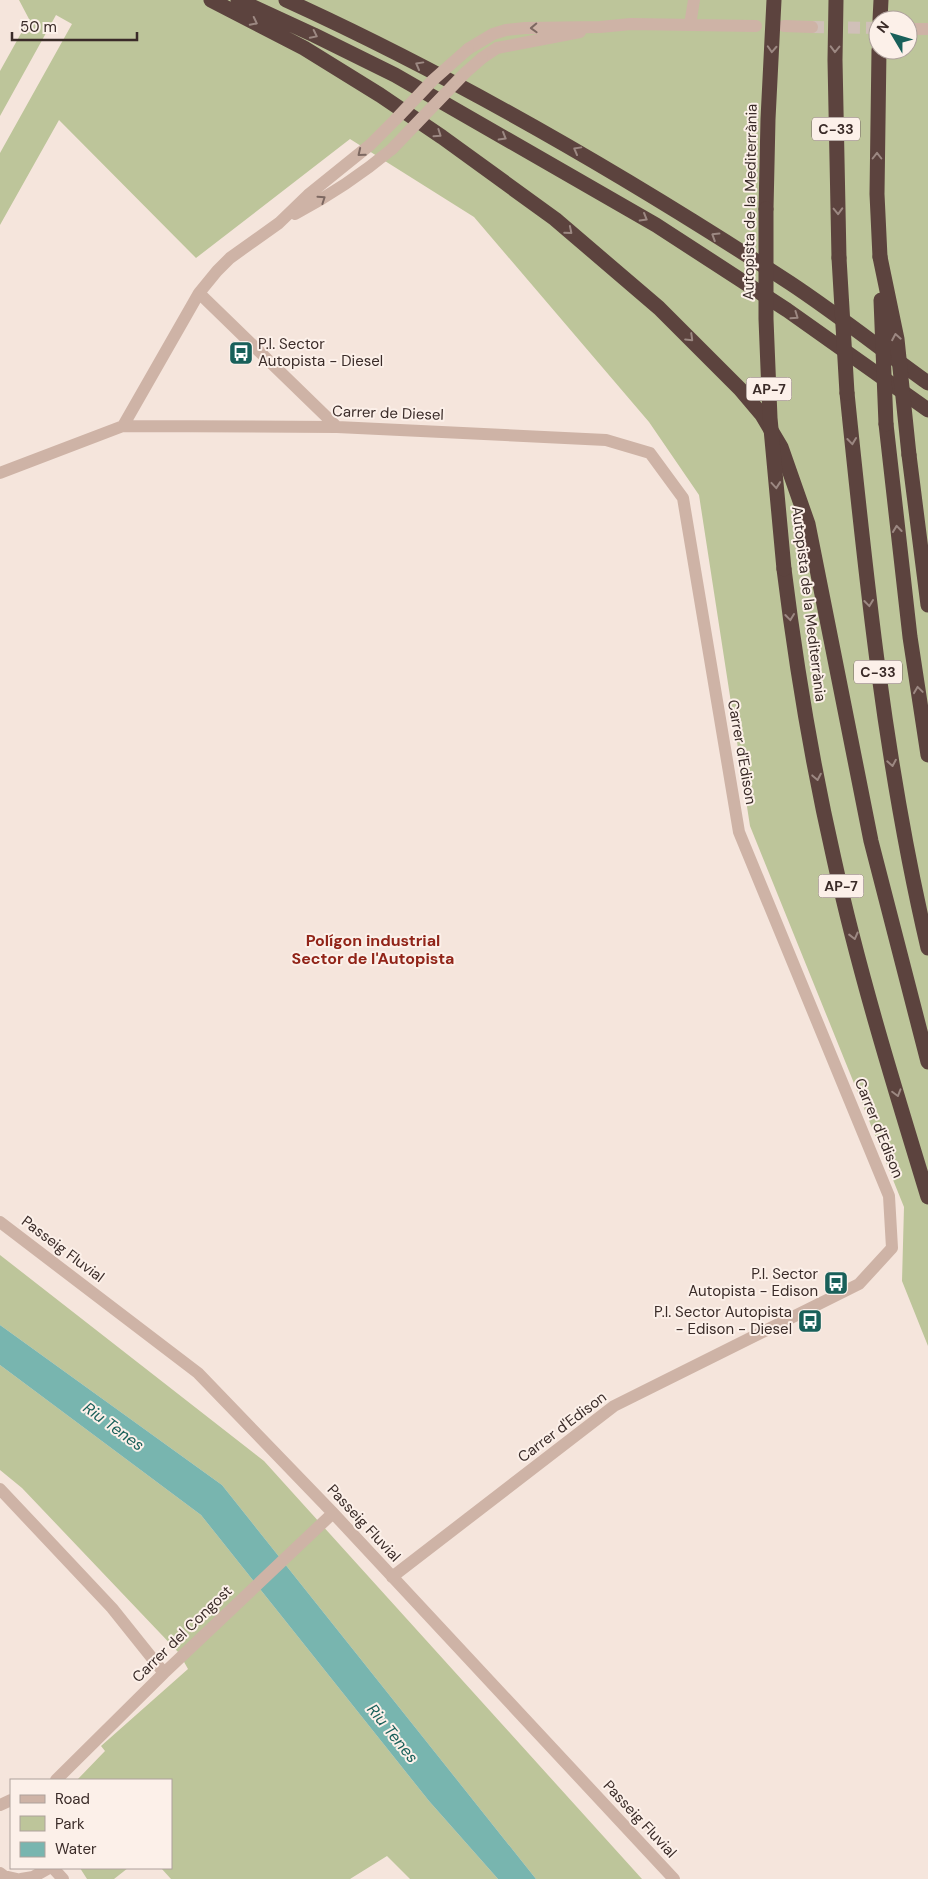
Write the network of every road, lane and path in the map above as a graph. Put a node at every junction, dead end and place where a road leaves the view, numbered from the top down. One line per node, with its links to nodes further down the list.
1 (211, 0): 25 (highway, one-way to 25)
2 (238, 0): 17 (highway, one-way to 17)
3 (286, 0): 16 (highway, one-way to 3)
4 (694, 0): 7 (street)
5 (774, 0): 26 (highway, Autopista de la Mediterrània / AP-7, one-way to 26, bridge)
6 (836, 0): 24 (highway, C-33, one-way to 24, bridge)
7 (690, 25): 8 (street); 10 (street)
8 (756, 26)
9 (784, 26): 11 (street)
10 (600, 27): 13 (street, one-way to 10, bridge); 13 (street, one-way to 13, bridge)
11 (812, 27)
12 (879, 60): 14 (highway, C-33, one-way to 12)
13 (279, 222): 15 (street)
14 (880, 257): 22 (highway, one-way to 14, bridge); 23 (highway, C-33, one-way to 14, bridge)
15 (199, 293): 18 (street); 19 (street)
16 (928, 383)
17 (928, 410)
18 (123, 426): 19 (street, Carrer de Diesel); 21 (street)
19 (337, 427): 20 (street, Carrer de Diesel)
20 (650, 453): 30 (street, Carrer d'Edison)
21 (0, 473)
22 (928, 605)
23 (928, 755)
24 (928, 948)
25 (928, 1062)
26 (928, 1197)
27 (0, 1222): 29 (street, Passeig Fluvial)
28 (0, 1489): 31 (street)
29 (333, 1513): 30 (street, Passeig Fluvial); 31 (street, Carrer del Congost)
30 (392, 1577): 38 (street, Passeig Fluvial)
31 (164, 1673): 32 (street, Carrer del Congost)
32 (57, 1779)
33 (49, 1869): 36 (street)
34 (52, 1869): 37 (street)
35 (0, 1872): 36 (street)
36 (19, 1879)
37 (63, 1879)
38 (674, 1879)

